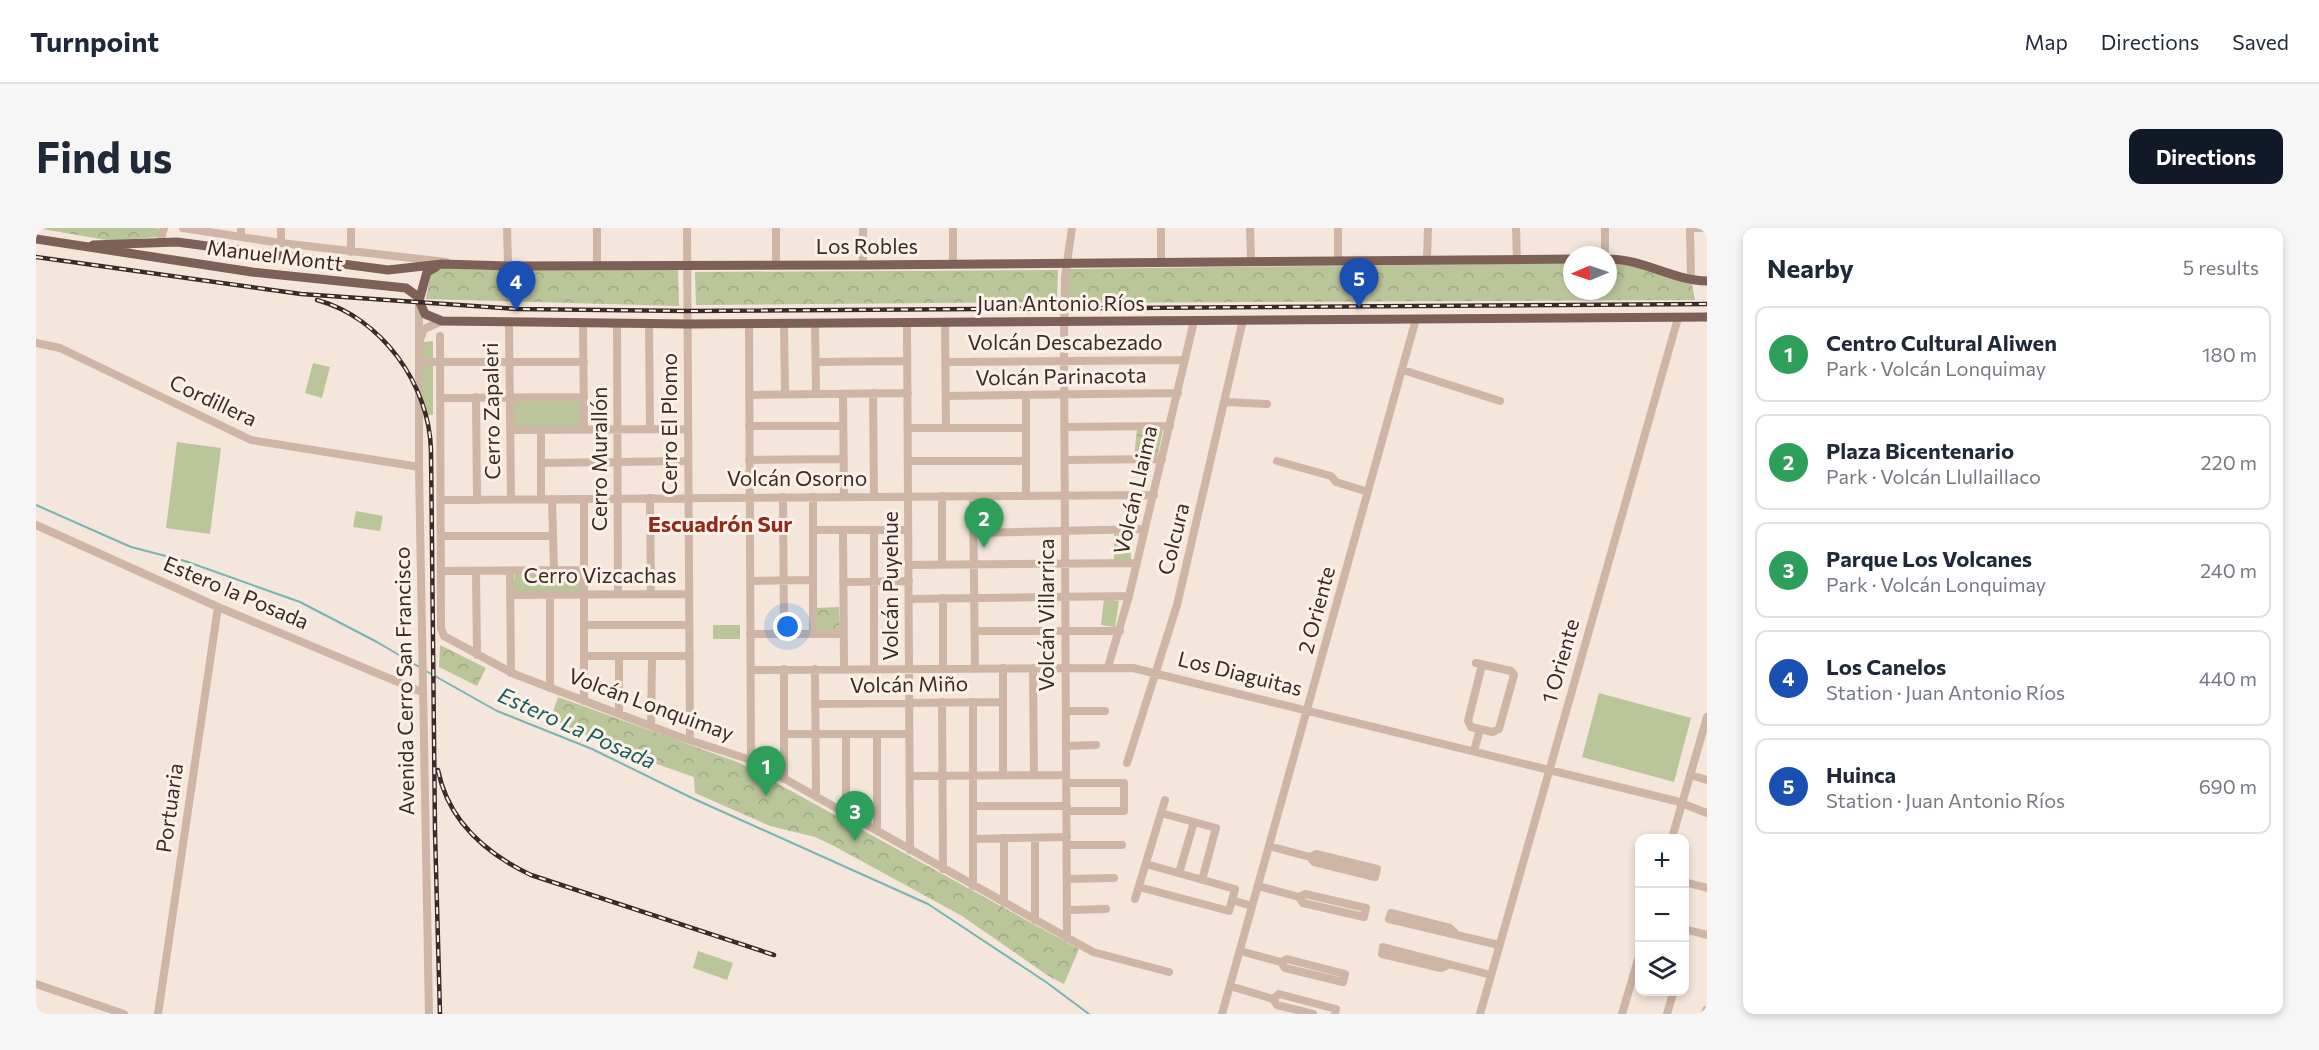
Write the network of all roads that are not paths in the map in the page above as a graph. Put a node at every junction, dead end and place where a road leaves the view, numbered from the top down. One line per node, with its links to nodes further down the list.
1 (164, 228): 23 (street)
2 (183, 228): 21 (street, Los Robles)
3 (241, 228): 21 (street)
4 (281, 228): 24 (street)
5 (351, 228): 27 (street)
6 (507, 228): 42 (street)
7 (597, 228): 43 (street)
8 (687, 228): 37 (street, Cerro El Plomo)
9 (776, 228): 40 (street)
10 (863, 228): 41 (street)
11 (953, 228): 38 (street)
12 (1072, 228): 36 (street, Volcán Villarrica)
13 (1161, 228): 35 (street)
14 (1250, 228): 33 (street)
15 (1338, 228): 34 (street)
16 (1428, 228): 30 (street)
17 (1516, 228): 31 (street)
18 (1605, 228): 26 (street)
19 (1690, 228): 20 (street); 45 (street)
20 (1707, 228)
21 (241, 237): 24 (street, Los Robles)
22 (36, 239): 25 (main road, Manuel Montt)
23 (160, 241): 25 (main road, Manuel Montt); 44 (main road, Manuel Montt)
24 (281, 243): 27 (street, Los Robles)
25 (78, 246): 48 (main road, Manuel Montt)
26 (1605, 246)
27 (351, 252): 28 (street, Los Robles)
28 (397, 256): 39 (street, Los Robles); 44 (street, Los Robles)
29 (1563, 259): 31 (main road)
30 (1427, 260): 31 (main road); 34 (main road)
31 (1516, 260)
32 (1617, 260): 45 (main road)
33 (1251, 261): 34 (main road, Los Robles); 35 (main road, Los Robles)
34 (1338, 261)
35 (1161, 262): 36 (main road, Los Robles)
36 (1067, 263): 38 (main road, Los Robles); 56 (street, Volcán Villarrica)
37 (687, 264): 40 (main road, Los Robles); 43 (main road, Los Robles); 64 (street, Cerro El Plomo)
38 (953, 264): 41 (main road, Los Robles)
39 (457, 265): 42 (main road, Los Robles); 44 (main road, Manuel Montt); 46 (main road)
40 (776, 265): 41 (main road, Los Robles)
41 (863, 265)
42 (508, 266): 43 (main road, Los Robles)
43 (597, 266)
44 (418, 267): 46 (main road)
45 (1691, 280): 47 (main road)
46 (423, 281): 48 (main road)
47 (1707, 281)
48 (421, 305): 52 (main road); 68 (street, Avenida Cerro San Francisco)
49 (1707, 317): 50 (main road, Juan Antonio Ríos)
50 (1678, 318): 51 (main road, Juan Antonio Ríos); 233 (street, 1 Oriente)
51 (1416, 319): 54 (main road, Juan Antonio Ríos); 78 (street, 2 Oriente)
52 (442, 321): 55 (main road, Juan Antonio Ríos); 68 (street)
53 (1194, 321): 54 (main road, Juan Antonio Ríos); 56 (main road, Juan Antonio Ríos); 69 (street, Volcán Llaima)
54 (1243, 321): 94 (street, Colcura)
55 (509, 322): 61 (main road, Juan Antonio Ríos); 74 (street, Cerro Zapaleri)
56 (1064, 322): 60 (main road, Juan Antonio Ríos); 71 (street, Volcán Villarrica)
57 (784, 323): 58 (main road, Juan Antonio Ríos); 65 (main road, Juan Antonio Ríos); 86 (street)
58 (815, 323): 59 (main road, Juan Antonio Ríos); 76 (street)
59 (907, 323): 60 (main road, Juan Antonio Ríos); 70 (street, Volcán Puyehue)
60 (945, 323): 77 (street)
61 (584, 324): 62 (main road, Juan Antonio Ríos); 75 (street)
62 (617, 324): 63 (main road, Juan Antonio Ríos); 108 (street, Cerro Murallón)
63 (649, 324): 64 (main road, Juan Antonio Ríos); 103 (street)
64 (687, 324): 65 (main road, Juan Antonio Ríos); 104 (street, Cerro El Plomo)
65 (749, 324): 85 (street)
66 (440, 336): 73 (street)
67 (36, 343): 119 (street, Cordillera)
68 (419, 348): 72 (street, Avenida Cerro San Francisco)
69 (1185, 360): 71 (street, Volcán Descabezado); 81 (street, Volcán Llaima)
70 (907, 361): 76 (street); 80 (street, Volcán Puyehue)
71 (1064, 361): 77 (street, Volcán Descabezado); 84 (street, Volcán Villarrica)
72 (419, 362): 73 (street); 119 (street, Avenida Cerro San Francisco)
73 (440, 362): 74 (street); 92 (street)
74 (509, 362): 75 (street); 90 (street, Cerro Zapaleri)
75 (584, 362): 91 (street)
76 (816, 362): 82 (street)
77 (946, 362): 88 (street)
78 (1403, 370): 93 (street); 120 (street, 2 Oriente)
79 (873, 393): 80 (street); 83 (street); 130 (street)
80 (908, 393): 100 (street, Volcán Puyehue)
81 (1178, 393): 84 (street, Volcán Parinacota); 98 (street, Volcán Llaima)
82 (816, 394): 83 (street); 86 (street)
83 (843, 394): 97 (street)
84 (1064, 394): 87 (street, Volcán Parinacota); 99 (street, Volcán Villarrica)
85 (749, 395): 86 (street); 96 (street)
86 (784, 395)
87 (1026, 395): 88 (street, Volcán Parinacota); 102 (street)
88 (946, 396): 101 (street)
89 (476, 397): 90 (street); 92 (street); 140 (street)
90 (510, 397): 91 (street); 105 (street, Cerro Zapaleri)
91 (584, 397): 107 (street)
92 (440, 398): 139 (street)
93 (1500, 401)
94 (1226, 402): 95 (street); 205 (street, Colcura)
95 (1267, 404)
96 (749, 426): 97 (street); 111 (street)
97 (843, 426): 109 (street)
98 (1170, 426): 99 (street); 110 (street, Volcán Llaima)
99 (1064, 427): 112 (street, Volcán Villarrica)
100 (908, 428): 101 (street); 113 (street, Volcán Puyehue)
101 (946, 428): 102 (street)
102 (1026, 428): 114 (street)
103 (650, 429): 104 (street); 108 (street)
104 (688, 429): 117 (street, Cerro El Plomo)
105 (510, 430): 106 (street); 134 (street, Cerro Zapaleri)
106 (541, 430): 107 (street); 118 (street)
107 (584, 430): 108 (street)
108 (618, 430): 116 (street, Cerro Murallón)
109 (843, 459): 111 (street); 129 (street)
110 (1162, 459): 112 (street); 122 (street, Volcán Llaima)
111 (749, 460): 133 (street)
112 (1065, 460): 121 (street, Volcán Villarrica)
113 (908, 461): 114 (street); 123 (street, Volcán Puyehue)
114 (1026, 461): 126 (street)
115 (1277, 461): 120 (street)
116 (618, 462): 117 (street); 118 (street); 138 (street, Cerro Murallón)
117 (688, 462): 132 (street, Cerro El Plomo)
118 (541, 463): 135 (street)
119 (419, 467): 208 (street, Avenida Cerro San Francisco)
120 (1368, 492): 215 (street, 2 Oriente)
121 (1065, 495): 122 (street, Volcán Osorno); 126 (street, Volcán Osorno); 147 (street, Volcán Villarrica)
122 (1154, 495): 146 (street, Volcán Llaima)
123 (908, 496): 124 (street, Volcán Osorno); 130 (street, Volcán Osorno); 145 (street, Volcán Puyehue)
124 (942, 496): 125 (street, Volcán Osorno); 155 (street)
125 (973, 496): 126 (street, Volcán Osorno); 148 (street)
126 (1026, 496)
127 (783, 497): 128 (street, Volcán Osorno); 133 (street, Volcán Osorno); 163 (street)
128 (813, 497): 129 (street, Volcán Osorno); 142 (street)
129 (844, 497): 130 (street, Volcán Osorno)
130 (874, 497)
131 (650, 498): 132 (street, Volcán Osorno); 138 (street, Volcán Osorno); 170 (street)
132 (689, 498): 133 (street, Volcán Osorno); 171 (street, Cerro El Plomo)
133 (749, 498): 162 (street)
134 (511, 499): 135 (street, Volcán Osorno); 140 (street, Volcán Osorno)
135 (541, 499): 136 (street, Volcán Osorno)
136 (552, 499): 137 (street, Volcán Osorno); 150 (street)
137 (584, 499): 138 (street, Volcán Osorno); 157 (street)
138 (618, 499): 169 (street, Cerro Murallón)
139 (441, 500): 140 (street, Volcán Osorno); 149 (street)
140 (477, 500)
141 (36, 525): 178 (street, Estero la Posada)
142 (813, 530): 143 (street); 161 (street)
143 (843, 530): 144 (street); 165 (street)
144 (873, 530): 145 (street); 166 (street)
145 (908, 530): 154 (street, Volcán Puyehue)
146 (1145, 530): 147 (street); 151 (street, Volcán Llaima)
147 (1065, 531): 148 (street); 153 (street, Volcán Villarrica)
148 (974, 533): 152 (street)
149 (441, 536): 150 (street); 158 (street)
150 (553, 536): 156 (street)
151 (1137, 563): 153 (street); 173 (street, Volcán Llaima)
152 (974, 564): 153 (street); 155 (street); 176 (street)
153 (1065, 564): 174 (street, Volcán Villarrica)
154 (908, 565): 155 (street); 164 (street, Volcán Puyehue)
155 (942, 565)
156 (554, 570): 157 (street); 160 (street)
157 (584, 570): 168 (street)
158 (442, 571): 159 (street); 188 (street, Volcán Lonquimay)
159 (476, 571): 160 (street); 188 (street)
160 (510, 571): 172 (street)
161 (813, 580): 163 (street); 186 (street)
162 (750, 581): 163 (street); 184 (street)
163 (784, 581): 185 (street)
164 (909, 581): 166 (street); 177 (street, Volcán Puyehue)
165 (843, 582): 166 (street); 187 (street)
166 (874, 582): 202 (street)
167 (550, 594): 168 (street, Cerro Vizcachas); 172 (street, Cerro Vizcachas); 207 (street)
168 (584, 594): 169 (street, Cerro Vizcachas); 180 (street)
169 (618, 594): 170 (street, Cerro Vizcachas)
170 (651, 594): 171 (street, Cerro Vizcachas)
171 (689, 594): 179 (street, Cerro El Plomo)
172 (510, 595): 206 (street)
173 (1129, 596): 174 (street); 183 (street, Volcán Llaima)
174 (1065, 597): 176 (street); 182 (street, Volcán Villarrica)
175 (943, 598): 176 (street); 177 (street); 195 (street)
176 (974, 598): 181 (street)
177 (909, 599): 203 (street, Volcán Puyehue)
178 (218, 607): 208 (street, Estero la Posada); 297 (street, Portuaria)
179 (689, 625): 180 (street); 192 (street, Cerro El Plomo)
180 (584, 626): 189 (street)
181 (975, 631): 182 (street); 196 (street)
182 (1066, 631): 183 (street); 193 (street, Volcán Villarrica)
183 (1120, 631): 194 (street, Volcán Llaima)
184 (750, 634): 185 (street); 204 (street)
185 (784, 634): 186 (street)
186 (813, 634): 187 (street)
187 (843, 634): 201 (street)
188 (477, 655): 206 (street, Volcán Lonquimay)
189 (585, 656): 190 (street); 209 (street)
190 (619, 656): 191 (street); 218 (street)
191 (652, 656): 192 (street); 220 (street)
192 (690, 656): 227 (street, Cerro El Plomo)
193 (1066, 667): 194 (street, Los Diaguitas); 198 (street, Los Diaguitas); 216 (street, Volcán Villarrica)
194 (1108, 667): 205 (street, Los Diaguitas)
195 (943, 668): 196 (street, Los Diaguitas); 203 (street, Los Diaguitas)
196 (975, 668): 197 (street, Los Diaguitas)
197 (1002, 668): 198 (street, Los Diaguitas); 212 (street)
198 (1033, 668): 235 (street)
199 (784, 669): 200 (street, Los Diaguitas); 204 (street, Los Diaguitas); 222 (street)
200 (815, 669): 201 (street, Los Diaguitas); 214 (street)
201 (844, 669): 202 (street, Los Diaguitas)
202 (874, 669): 203 (street, Los Diaguitas)
203 (909, 669): 213 (street, Volcán Puyehue)
204 (751, 670): 231 (street)
205 (1156, 672): 215 (street, Los Diaguitas); 232 (street, Colcura)
206 (511, 673): 207 (street, Volcán Lonquimay)
207 (550, 688): 209 (street, Volcán Lonquimay)
208 (422, 692): 298 (street, Avenida Cerro San Francisco)
209 (584, 701): 218 (street, Volcán Lonquimay)
210 (942, 702): 211 (street, Volcán Miño); 213 (street, Volcán Miño); 238 (street)
211 (973, 702): 212 (street, Volcán Miño); 239 (street)
212 (1003, 702): 234 (street)
213 (909, 703): 214 (street, Volcán Miño); 226 (street, Volcán Puyehue)
214 (816, 704): 223 (street)
215 (1309, 710): 230 (street, Los Diaguitas); 259 (street, 2 Oriente)
216 (1066, 711): 217 (street); 229 (street, Volcán Villarrica)
217 (1106, 711)
218 (619, 714): 220 (street, Volcán Lonquimay)
219 (1707, 717): 236 (street)
220 (651, 726): 227 (street, Volcán Lonquimay)
221 (1480, 729): 221 (street); 230 (street)
222 (784, 734): 223 (street); 240 (street)
223 (816, 734): 224 (street); 243 (street)
224 (846, 734): 225 (street); 250 (street)
225 (877, 734): 226 (street); 252 (street)
226 (909, 734): 237 (street, Volcán Puyehue)
227 (690, 740): 231 (street, Volcán Lonquimay)
228 (1096, 745): 229 (street)
229 (1066, 746): 241 (street, Volcán Villarrica)
230 (1474, 752): 233 (street, Los Diaguitas)
231 (751, 760): 240 (street, Volcán Lonquimay)
232 (1127, 763)
233 (1549, 771): 245 (street, Los Diaguitas); 285 (street, 1 Oriente)
234 (1003, 775): 235 (street); 239 (street)
235 (1034, 775): 241 (street)
236 (1690, 775): 242 (street); 245 (street)
237 (910, 776): 238 (street); 260 (street, Volcán Puyehue)
238 (943, 776): 239 (street); 263 (street)
239 (973, 776): 246 (street)
240 (784, 778): 243 (street, Volcán Lonquimay)
241 (1066, 779): 247 (street, Volcán Villarrica); 247 (street)
242 (1707, 780)
243 (816, 797): 250 (street, Volcán Lonquimay)
244 (1165, 800): 248 (street)
245 (1682, 804): 249 (street, Los Diaguitas); 253 (street)
246 (973, 806): 247 (street); 254 (street)
247 (1067, 809): 257 (street, Volcán Villarrica)
248 (1161, 813): 251 (street); 262 (street)
249 (1707, 813)
250 (846, 814): 252 (street, Volcán Lonquimay)
251 (1194, 822): 264 (street); 267 (street)
252 (878, 831): 260 (street, Volcán Lonquimay)
253 (1673, 834)
254 (973, 838): 255 (street); 269 (street)
255 (1004, 838): 256 (street); 276 (street)
256 (1035, 838): 257 (street); 280 (street)
257 (1067, 841): 258 (street); 266 (street, Volcán Villarrica)
258 (1122, 845)
259 (1269, 846): 261 (street); 271 (street, 2 Oriente)
260 (910, 850): 263 (street, Volcán Lonquimay)
261 (1310, 857): 261 (street)
262 (1146, 864): 264 (street); 270 (street)
263 (943, 869): 269 (street, Volcán Lonquimay)
264 (1179, 873): 267 (street)
265 (1114, 878): 266 (street)
266 (1067, 879): 279 (street, Volcán Villarrica)
267 (1202, 880): 275 (street)
268 (1689, 883): 272 (street)
269 (973, 886): 276 (street, Volcán Lonquimay)
270 (1139, 886): 274 (street); 275 (street)
271 (1258, 886): 273 (street); 277 (street, 2 Oriente)
272 (1707, 888)
273 (1299, 897): 273 (street)
274 (1135, 899)
275 (1232, 900): 277 (street)
276 (1004, 903): 280 (street, Volcán Lonquimay)
277 (1252, 906): 286 (street, 2 Oriente)
278 (1106, 909): 279 (street)
279 (1067, 910): 284 (street, Volcán Villarrica)
280 (1035, 920): 284 (street, Volcán Lonquimay)
281 (1689, 930): 283 (street)
282 (1455, 933): 282 (street); 285 (street)
283 (1707, 935)
284 (1067, 938): 290 (street, Volcán Lonquimay)
285 (1499, 945): 291 (street, 1 Oriente)
286 (1240, 951): 287 (street); 293 (street, 2 Oriente)
287 (1281, 962): 287 (street)
288 (1446, 966): 288 (street); 291 (street)
289 (1635, 970): 303 (street)
290 (1169, 972)
291 (1491, 975): 302 (street, 1 Oriente)
292 (36, 984): 296 (street)
293 (1230, 986): 295 (street); 299 (street, 2 Oriente)
294 (1672, 997): 304 (street)
295 (1273, 999): 300 (street); 301 (street)
296 (124, 1014)
297 (158, 1014)
298 (429, 1014)
299 (1222, 1014)
300 (1313, 1014)
301 (1335, 1014)
302 (1479, 1014)
303 (1622, 1014)
304 (1667, 1014)

